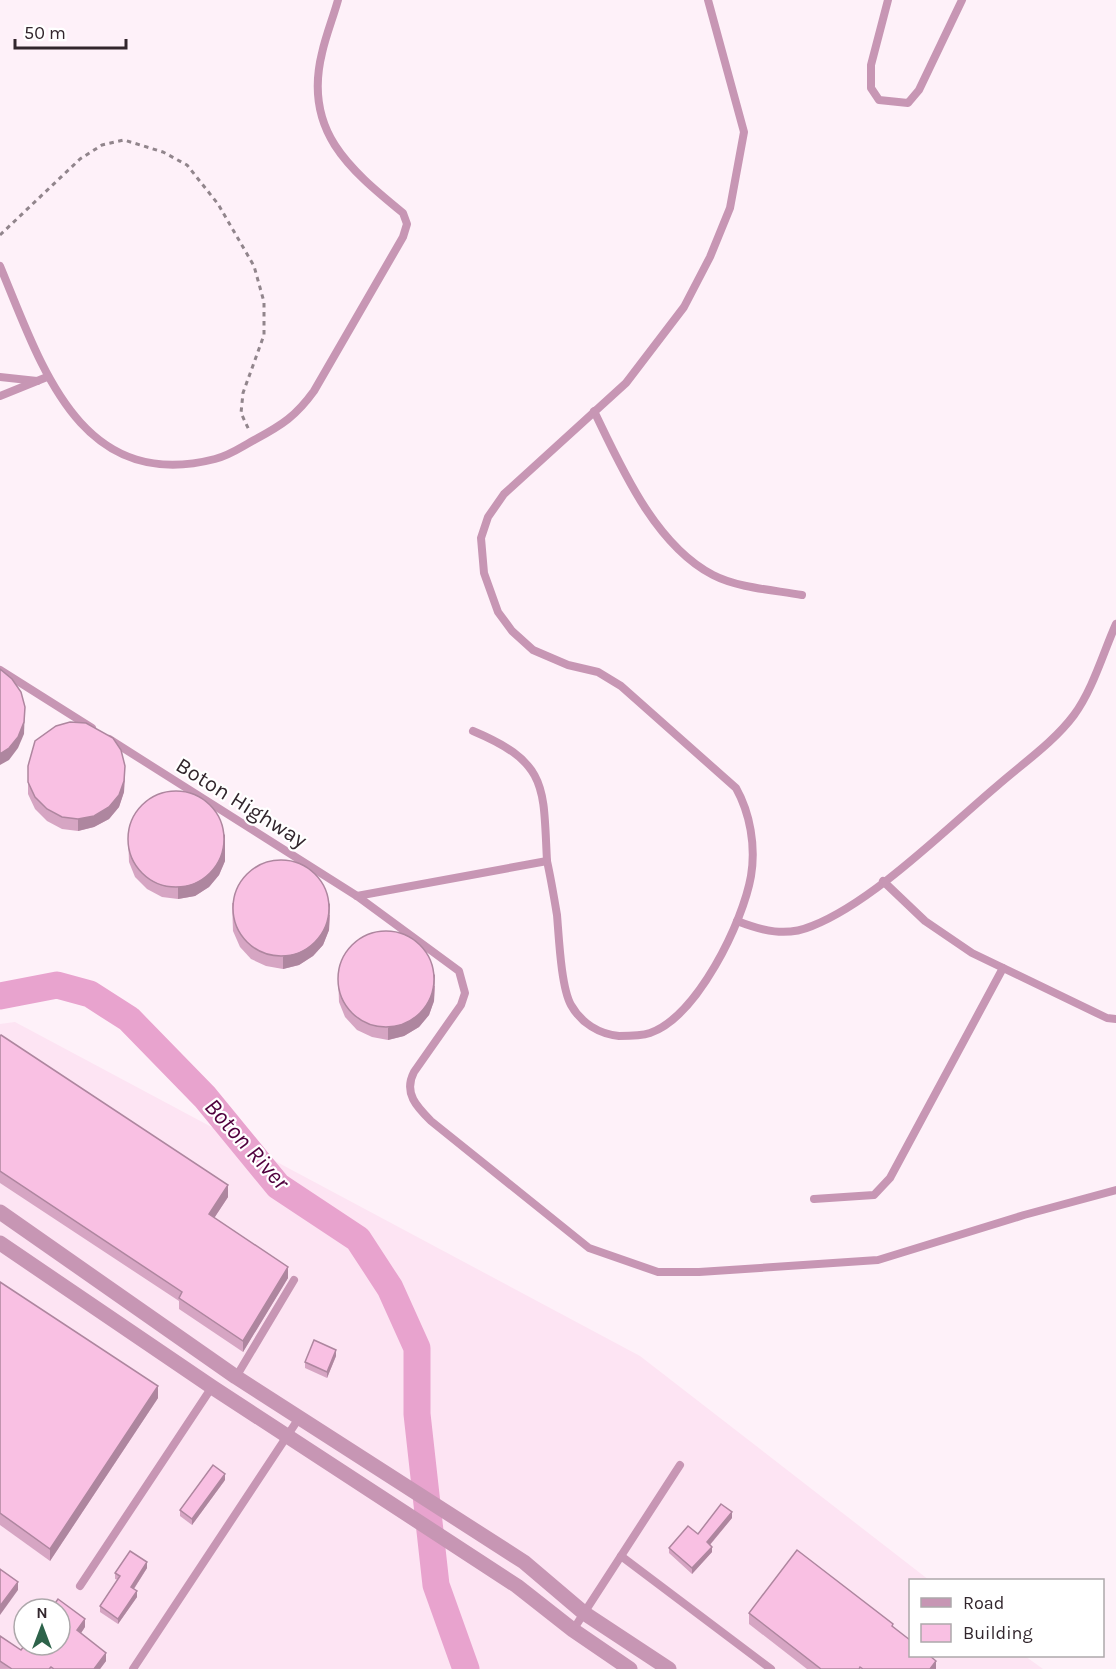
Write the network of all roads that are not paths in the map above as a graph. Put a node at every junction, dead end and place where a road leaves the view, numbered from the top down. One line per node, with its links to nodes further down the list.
1 (338, 0): 7 (lane)
2 (708, 0): 10 (lane)
3 (888, 0): 4 (lane)
4 (963, 0)
5 (0, 266): 7 (lane)
6 (0, 377): 8 (lane)
7 (47, 377): 8 (lane)
8 (38, 381): 9 (lane)
9 (0, 396)
10 (594, 411): 11 (lane); 18 (lane)
11 (802, 595)
12 (1116, 624): 16 (lane)
13 (0, 669): 17 (lane, Boton Highway)
14 (473, 731): 15 (lane)
15 (548, 861): 17 (lane); 18 (lane)
16 (883, 881): 18 (lane); 19 (lane)
17 (357, 896): 21 (lane, Boton Highway)
18 (738, 921)
19 (1003, 968): 20 (lane); 22 (lane)
20 (1116, 1019)
21 (1116, 1190)
22 (814, 1199)
23 (0, 1212): 26 (street)
24 (0, 1242): 27 (street)
25 (294, 1280): 26 (lane)
26 (236, 1377): 28 (street)
27 (212, 1387): 29 (street); 32 (lane)
28 (299, 1418): 29 (lane); 33 (street)
29 (286, 1436): 34 (street); 35 (lane)
30 (680, 1465): 31 (lane)
31 (621, 1556): 33 (lane); 38 (lane)
32 (80, 1586)
33 (584, 1613): 34 (lane); 37 (street)
34 (573, 1630): 36 (street)
35 (133, 1669)
36 (630, 1669)
37 (669, 1669)
38 (771, 1669)

